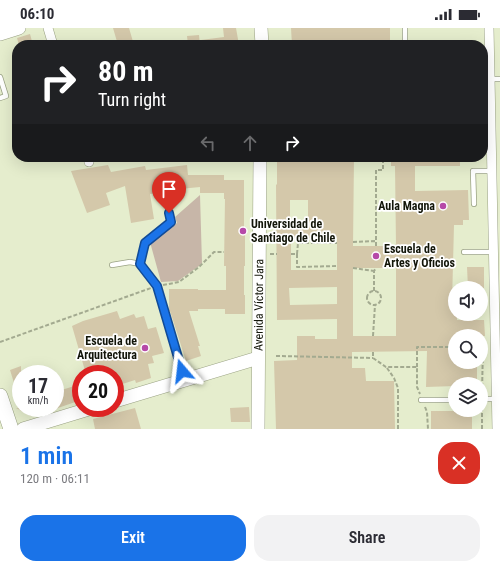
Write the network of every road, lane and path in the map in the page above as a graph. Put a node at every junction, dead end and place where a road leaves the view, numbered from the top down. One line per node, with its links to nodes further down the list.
1 (19, 28): 6 (main road)
2 (48, 28): 7 (street)
3 (262, 28): 8 (main road)
4 (405, 28): 9 (lane)
5 (489, 28): 12 (street)
6 (0, 34)
7 (52, 40)
8 (262, 40)
9 (405, 40)
10 (0, 77): 13 (lane)
11 (500, 79): 12 (lane)
12 (490, 80): 16 (street)
13 (0, 98)
14 (260, 162): 43 (main road, Avenida Víctor Jara)
15 (383, 162): 19 (path)
16 (492, 171): 18 (lane); 25 (street)
17 (167, 204): 28 (lane)
18 (474, 204)
19 (376, 241): 20 (path); 22 (path)
20 (354, 242)
21 (337, 243): 27 (path)
22 (376, 246)
23 (224, 252): 34 (path)
24 (464, 252): 25 (lane)
25 (493, 252): 36 (street)
26 (291, 254): 27 (path)
27 (297, 254): 30 (path)
28 (140, 264): 29 (lane); 34 (lane)
29 (112, 265)
30 (337, 266)
31 (353, 268): 33 (path)
32 (376, 268): 33 (path)
33 (374, 271): 35 (path)
34 (157, 286): 39 (path); 47 (lane)
35 (374, 291): 37 (path); 37 (path)
36 (497, 293): 52 (street)
37 (375, 305): 38 (path)
38 (373, 336)
39 (0, 342)
40 (448, 347): 46 (path)
41 (373, 352): 44 (path)
42 (276, 356): 44 (path)
43 (258, 358): 47 (main road); 59 (main road, Avenida Víctor Jara)
44 (373, 358): 45 (path)
45 (386, 367): 46 (path); 60 (path)
46 (417, 367): 48 (path)
47 (185, 380): 50 (main road)
48 (417, 387)
49 (0, 396): 57 (main road)
50 (124, 398)
51 (488, 399): 52 (lane)
52 (496, 399): 62 (street)
53 (421, 400): 54 (lane)
54 (448, 400)
55 (72, 414): 58 (main road)
56 (482, 417): 61 (path)
57 (10, 429)
58 (23, 429)
59 (258, 429)
60 (398, 429)
61 (482, 429)
62 (497, 429)

